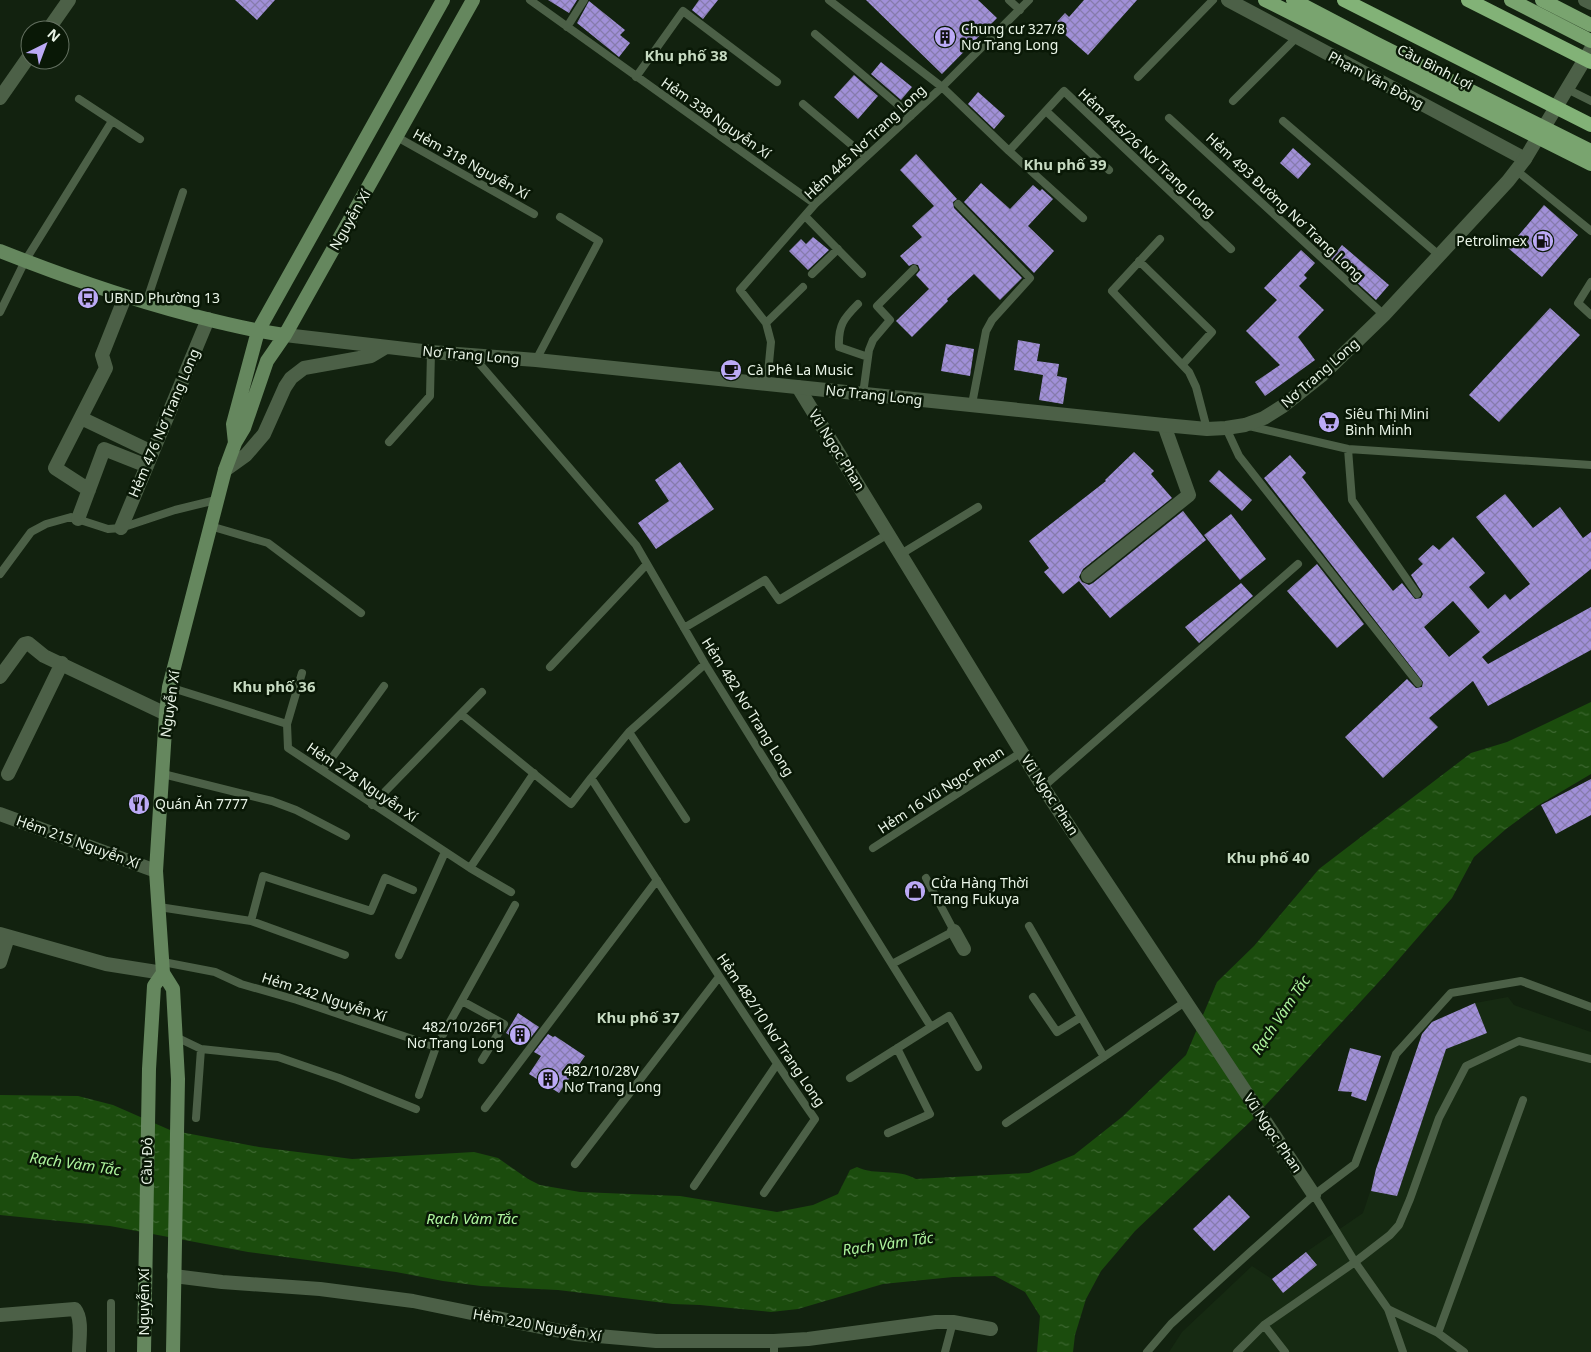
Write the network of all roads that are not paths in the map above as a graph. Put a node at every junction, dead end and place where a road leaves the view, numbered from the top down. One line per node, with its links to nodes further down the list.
1 (69, 0): 20 (street)
2 (443, 0): 81 (main road, Nguyễn Xí)
3 (473, 0): 45 (main road, Nguyễn Xí)
4 (530, 0): 22 (lane, Hẻm 338 Nguyễn Xí)
5 (584, 0): 22 (lane)
6 (829, 0): 32 (lane)
7 (1009, 0): 19 (lane)
8 (1029, 0): 19 (lane, Hẻm 445 Nơ Trang Long)
9 (1213, 0): 30 (lane)
10 (1228, 0): 24 (street, Phạm Văn Đồng)
11 (1265, 0): 50 (main road, Cầu Bình Lợi, bridge)
12 (1293, 0): 48 (main road, Cầu Bình Lợi, bridge)
13 (1344, 0): 44 (highway, Cầu Bình Lợi, bridge)
14 (1468, 0): 27 (highway, bridge)
15 (1511, 0): 25 (main road)
16 (1542, 0): 21 (main road)
17 (1584, 0): 18 (street)
18 (1591, 3)
19 (1020, 10): 32 (lane, Hẻm 445 Nơ Trang Long)
20 (55, 20)
21 (1591, 25)
22 (567, 27): 29 (lane, Hẻm 338 Nguyễn Xí)
23 (815, 34): 40 (lane)
24 (1297, 37): 36 (lane); 51 (street, Phạm Văn Đồng)
25 (1591, 41)
26 (1591, 49): 33 (street, Nơ Trang Long)
27 (1591, 62)
28 (20, 69): 34 (street)
29 (636, 77): 31 (lane); 54 (lane, Hẻm 338 Nguyễn Xí)
30 (1138, 77)
31 (777, 82)
32 (942, 87): 40 (lane, Hẻm 445 Nơ Trang Long); 47 (lane)
33 (1567, 88): 37 (lane); 51 (street, Nơ Trang Long)
34 (0, 98)
35 (79, 99): 43 (lane)
36 (1233, 101)
37 (1591, 101)
38 (803, 104): 49 (lane)
39 (1046, 111): 47 (lane, Hẻm 445/26 Nơ Trang Long); 52 (lane); 63 (lane, Hẻm 445/26 Nơ Trang Long)
40 (911, 116): 49 (lane, Hẻm 445 Nơ Trang Long)
41 (1169, 118): 77 (lane, Hẻm 493 Đường Nơ Trang Long)
42 (1283, 120): 65 (lane)
43 (112, 121): 46 (lane); 66 (lane)
44 (1591, 125)
45 (397, 137): 56 (lane, Hẻm 318 Nguyễn Xí); 82 (main road, Nguyễn Xí)
46 (140, 139)
47 (1009, 151): 59 (lane)
48 (1591, 151)
49 (866, 157): 54 (lane, Hẻm 445 Nơ Trang Long)
50 (1591, 164)
51 (1521, 165): 60 (lane); 65 (street, Nơ Trang Long)
52 (1109, 170)
53 (183, 192): 74 (lane)
54 (815, 204): 57 (lane, Hẻm 445 Nơ Trang Long)
55 (958, 204): 92 (lane)
56 (534, 214)
57 (805, 216): 62 (lane, Hẻm 445 Nơ Trang Long); 80 (lane, Hẻm 445 Nơ Trang Long)
58 (560, 217): 87 (lane)
59 (1083, 218)
60 (1591, 231)
61 (1160, 239): 67 (lane)
62 (838, 249): 69 (lane); 70 (lane, Hẻm 445 Nơ Trang Long)
63 (1231, 249)
64 (0, 251): 66 (main road, Nơ Trang Long)
65 (1440, 256): 77 (street, Nơ Trang Long)
66 (25, 261): 73 (main road, Nơ Trang Long); 76 (lane)
67 (1139, 261): 88 (lane); 88 (lane)
68 (914, 269): 86 (lane)
69 (812, 274)
70 (862, 274)
71 (1591, 282): 78 (lane)
72 (802, 287): 80 (lane)
73 (125, 297): 74 (main road, Nơ Trang Long); 93 (street)
74 (146, 303): 79 (main road, Nơ Trang Long)
75 (858, 304): 86 (lane)
76 (0, 312)
77 (1384, 315): 95 (street, Nơ Trang Long)
78 (1591, 315)
79 (208, 319): 81 (main road, Nơ Trang Long); 101 (street, Hẻm 476 Nơ Trang Long)
80 (766, 323): 89 (lane, Hẻm 445 Nơ Trang Long)
81 (258, 331): 82 (main road, Nơ Trang Long); 99 (main road, Nguyễn Xí)
82 (284, 335): 83 (street, Nơ Trang Long); 99 (main road, Nguyễn Xí)
83 (386, 347): 84 (street, Nơ Trang Long); 104 (street)
84 (431, 352): 85 (street, Nơ Trang Long); 98 (lane)
85 (472, 355): 87 (street, Nơ Trang Long); 113 (lane, Hẻm 482 Nơ Trang Long)
86 (868, 357): 91 (lane)
87 (536, 360): 89 (street, Nơ Trang Long)
88 (1183, 364): 97 (lane)
89 (767, 384): 90 (street, Nơ Trang Long)
90 (798, 387): 91 (street, Nơ Trang Long); 111 (street, Vũ Ngọc Phan)
91 (863, 394): 92 (street, Nơ Trang Long)
92 (972, 404): 94 (street, Nơ Trang Long)
93 (80, 418): 101 (street); 105 (street)
94 (1164, 425): 97 (street, Nơ Trang Long); 116 (street)
95 (1245, 425): 96 (street, Nơ Trang Long); 100 (lane)
96 (1226, 428): 97 (street, Nơ Trang Long); 125 (lane)
97 (1207, 429)
98 (389, 442)
99 (235, 444): 104 (main road, Nguyễn Xí)
100 (1348, 449): 103 (lane); 117 (lane)
101 (152, 452): 102 (street, Hẻm 476 Nơ Trang Long)
102 (147, 466): 105 (street); 110 (street, Hẻm 476 Nơ Trang Long)
103 (1591, 466)
104 (225, 470): 106 (main road, Nguyễn Xí)
105 (89, 490): 108 (street)
106 (216, 500): 109 (main road, Nguyễn Xí); 110 (lane)
107 (978, 507): 112 (lane)
108 (78, 519): 110 (lane); 115 (lane)
109 (210, 526): 118 (lane); 127 (main road, Nguyễn Xí)
110 (120, 528)
111 (888, 534): 112 (street, Vũ Ngọc Phan); 119 (lane)
112 (901, 554): 133 (street, Vũ Ngọc Phan)
113 (647, 564): 119 (lane, Hẻm 482 Nơ Trang Long); 122 (lane)
114 (1298, 564): 139 (lane)
115 (0, 574)
116 (1088, 576)
117 (1417, 594)
118 (360, 613)
119 (684, 628): 121 (lane, Hẻm 482 Nơ Trang Long)
120 (62, 664): 124 (street); 129 (street); 136 (street)
121 (705, 664): 132 (lane); 162 (lane, Hẻm 482 Nơ Trang Long)
122 (550, 667)
123 (302, 673): 131 (lane)
124 (0, 677)
125 (1418, 683)
126 (384, 686): 134 (lane)
127 (170, 687): 129 (main road, Nguyễn Xí); 131 (lane)
128 (482, 692): 130 (lane)
129 (166, 714): 137 (main road, Nguyễn Xí)
130 (461, 714): 135 (lane); 140 (lane)
131 (287, 724): 134 (lane, Hẻm 278 Nguyễn Xí)
132 (629, 732): 138 (lane); 142 (lane)
133 (1022, 752): 139 (street, Vũ Ngọc Phan); 144 (lane, Hẻm 16 Vũ Ngọc Phan)
134 (323, 770): 140 (lane, Hẻm 278 Nguyễn Xí)
135 (534, 773): 138 (lane); 146 (lane)
136 (8, 774)
137 (163, 774): 143 (lane); 147 (main road, Nguyễn Xí)
138 (591, 778): 149 (lane, Hẻm 482/10 Nơ Trang Long)
139 (1043, 787): 167 (street, Vũ Ngọc Phan)
140 (372, 805): 145 (lane, Hẻm 278 Nguyễn Xí)
141 (0, 814): 147 (street, Hẻm 215 Nguyễn Xí)
142 (686, 819)
143 (346, 836)
144 (873, 848)
145 (445, 852): 146 (lane, Hẻm 278 Nguyễn Xí); 160 (lane)
146 (470, 868): 151 (lane, Hẻm 278 Nguyễn Xí)
147 (156, 871): 153 (main road, Nguyễn Xí)
148 (926, 878): 156 (lane)
149 (657, 880): 164 (lane, Hẻm 482/10 Nơ Trang Long); 184 (lane)
150 (413, 890): 154 (lane)
151 (511, 892)
152 (515, 905): 166 (lane)
153 (159, 907): 154 (lane); 163 (main road, Nguyễn Xí)
154 (251, 921): 159 (lane)
155 (1029, 926): 169 (lane)
156 (954, 931): 158 (street); 162 (lane)
157 (4, 935): 161 (street); 163 (street)
158 (964, 949)
159 (345, 955)
160 (400, 955)
161 (0, 962)
162 (892, 964): 170 (lane, Hẻm 482 Nơ Trang Long)
163 (163, 968): 171 (main road, Nguyễn Xí); 172 (lane, Hẻm 242 Nguyễn Xí); 180 (main road, Nguyễn Xí)
164 (719, 976): 178 (lane, Hẻm 482/10 Nơ Trang Long); 189 (lane)
165 (1033, 997): 169 (lane)
166 (462, 1001): 172 (lane); 177 (lane)
167 (1185, 1002): 175 (lane); 192 (street, Vũ Ngọc Phan)
168 (1591, 1007): 192 (lane)
169 (1081, 1017): 175 (lane)
170 (931, 1027): 174 (lane); 179 (lane)
171 (176, 1037): 173 (lane); 195 (main road, Nguyễn Xí)
172 (436, 1047): 182 (lane)
173 (201, 1048): 185 (lane); 186 (lane)
174 (897, 1048): 181 (lane); 188 (lane)
175 (1104, 1057): 187 (lane)
176 (1591, 1059): 194 (lane)
177 (482, 1060)
178 (776, 1064): 190 (lane); 191 (lane, Hẻm 482/10 Nơ Trang Long)
179 (978, 1067)
180 (149, 1070): 193 (main road, Cầu Đỏ)
181 (850, 1078)
182 (419, 1095)
183 (1523, 1100): 202 (lane)
184 (485, 1108)
185 (416, 1109)
186 (196, 1118)
187 (1006, 1123)
188 (888, 1133)
189 (575, 1164)
190 (694, 1186)
191 (764, 1193)
192 (1314, 1195): 194 (lane); 209 (lane)
193 (145, 1252): 206 (main road, Nguyễn Xí)
194 (1355, 1262): 197 (lane); 200 (lane)
195 (174, 1276): 203 (street, Hẻm 220 Nguyễn Xí); 207 (main road)
196 (111, 1303): 205 (lane)
197 (1388, 1309): 202 (lane); 212 (lane)
198 (0, 1315): 204 (street)
199 (953, 1322): 201 (street, Hẻm 220 Nguyễn Xí); 203 (street, Hẻm 220 Nguyễn Xí); 208 (lane)
200 (1264, 1325): 210 (lane); 211 (lane)
201 (991, 1329)
202 (1438, 1333): 213 (lane)
203 (774, 1347)
204 (80, 1350)
205 (111, 1352)
206 (144, 1352)
207 (173, 1352)
208 (945, 1352)
209 (1147, 1352)
210 (1237, 1352)
211 (1285, 1352)
212 (1403, 1352)
213 (1464, 1352)

